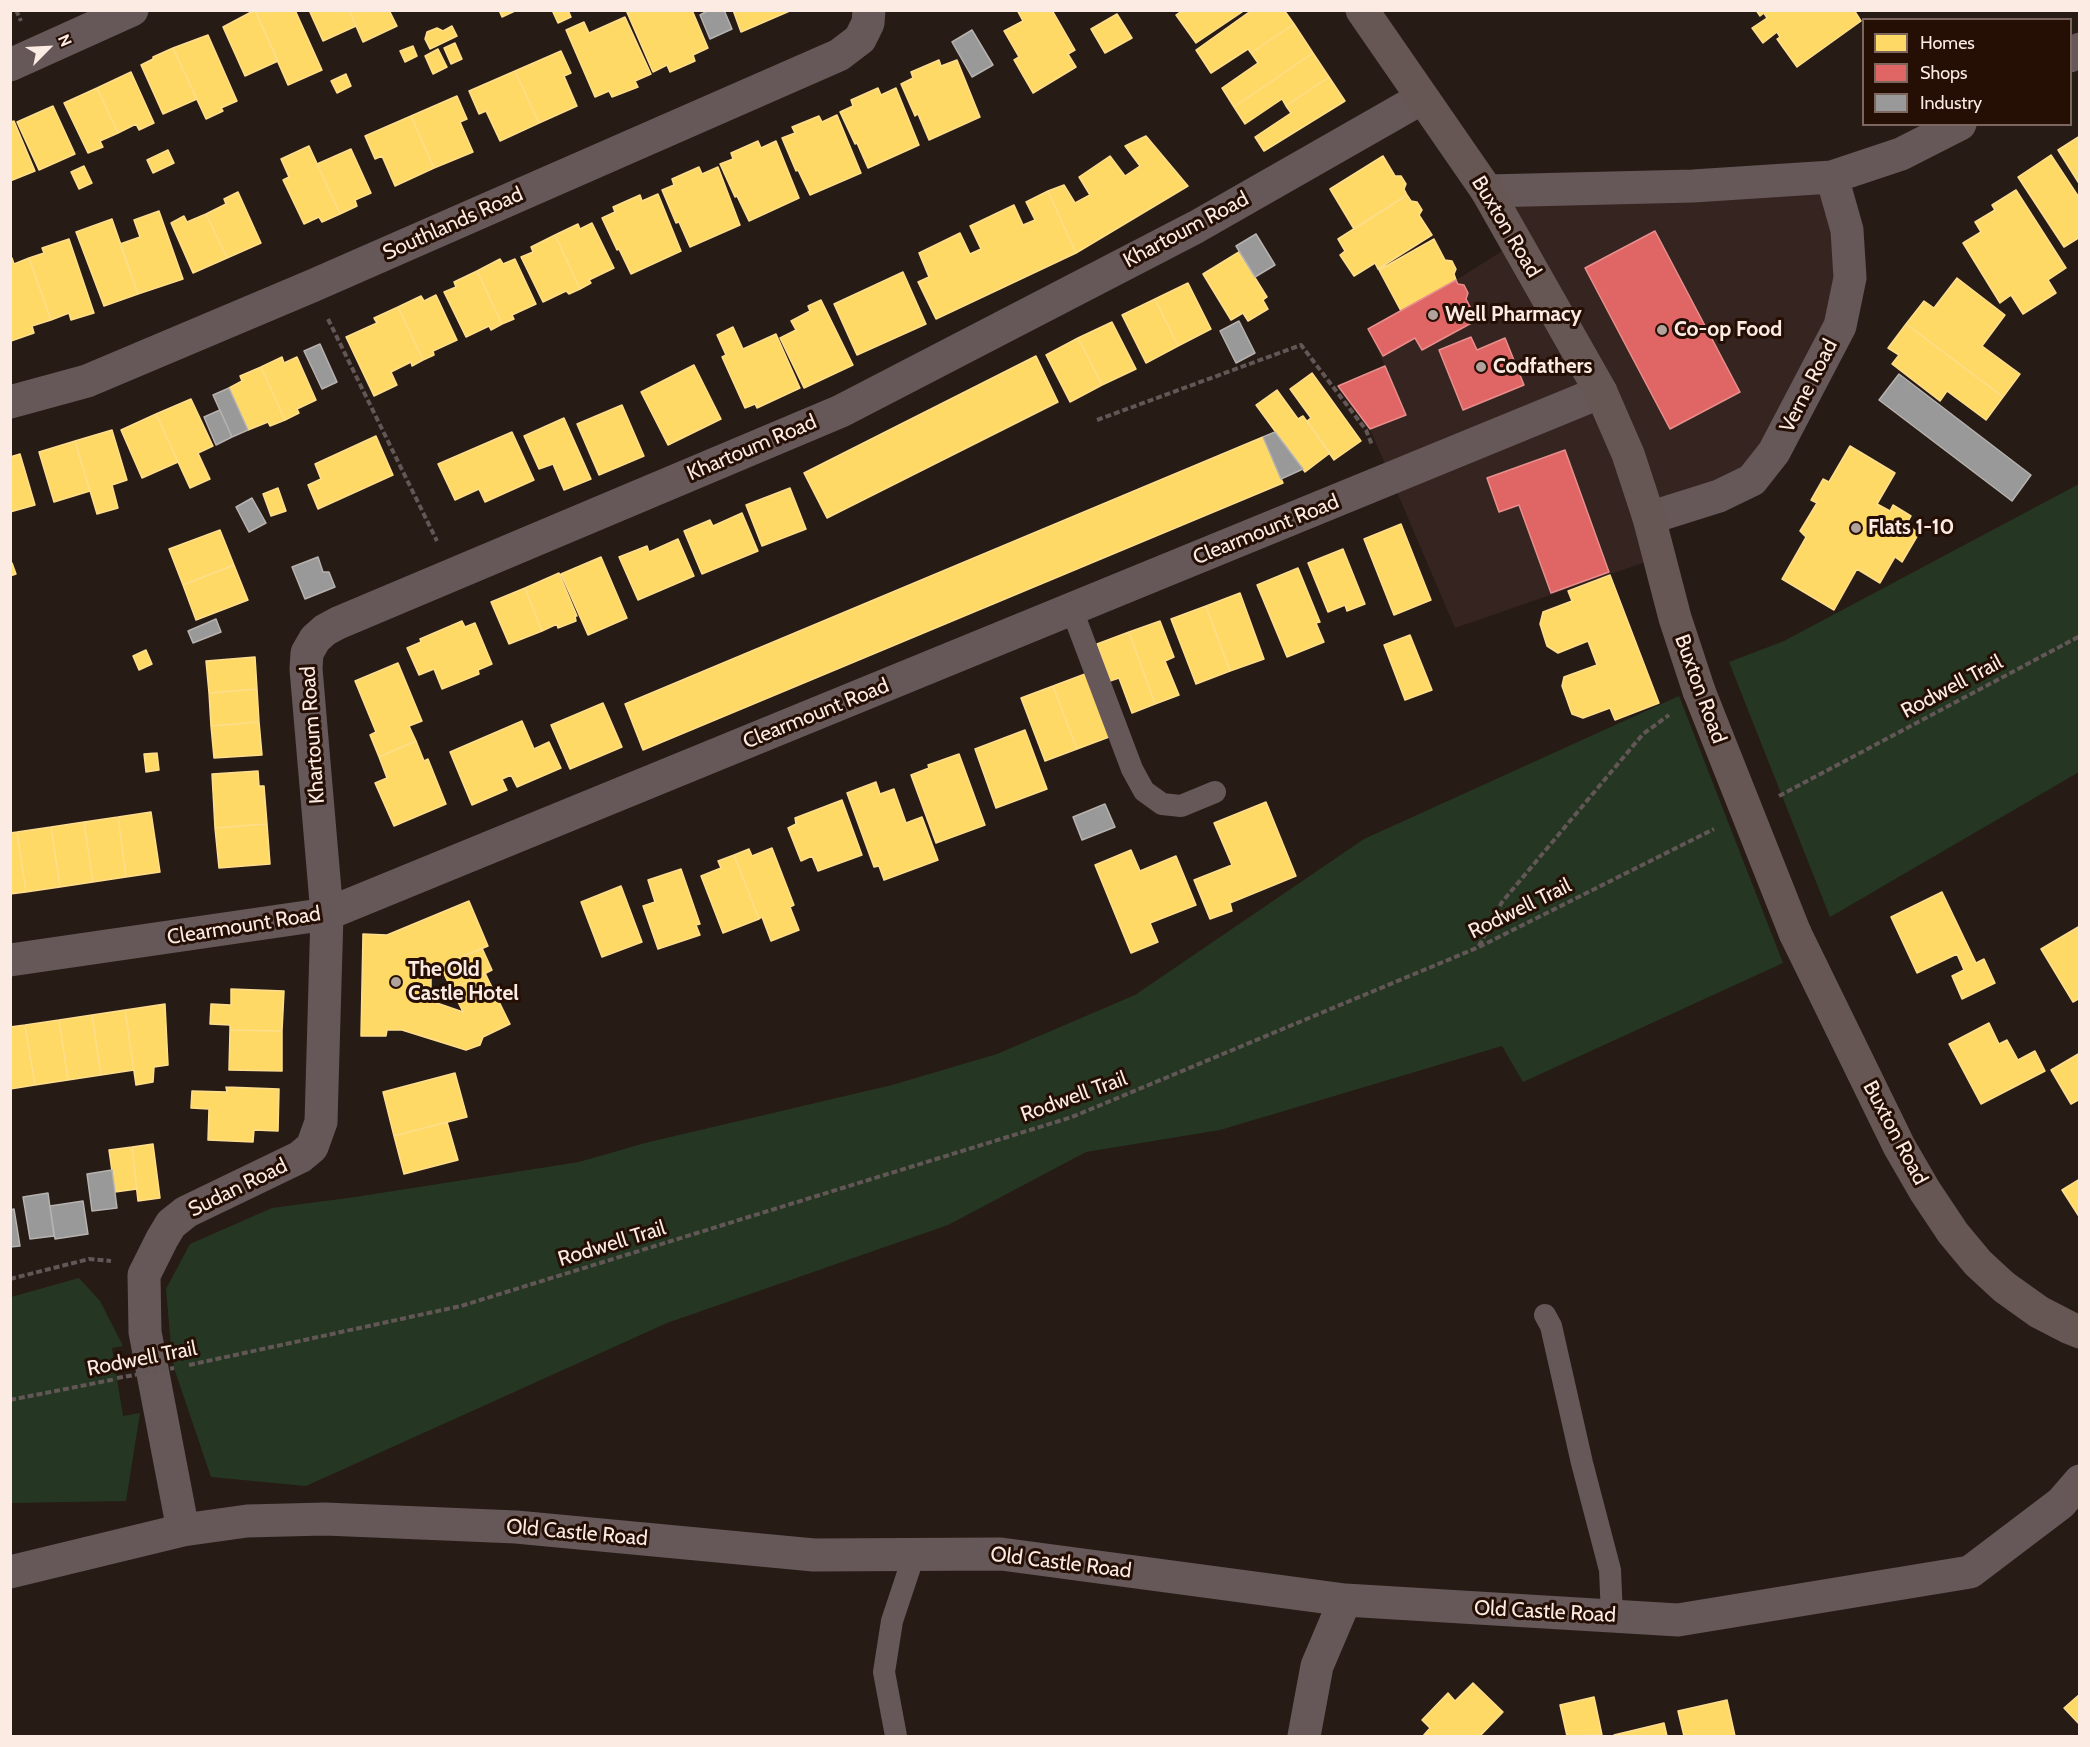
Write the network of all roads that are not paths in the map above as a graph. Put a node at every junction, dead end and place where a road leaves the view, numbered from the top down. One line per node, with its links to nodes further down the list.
1 (132, 10): 4 (street)
2 (869, 10): 10 (street, Southlands Road)
3 (1362, 10): 5 (highway, Buxton Road)
4 (10, 65)
5 (1422, 98): 8 (highway, Buxton Road); 14 (street, Khartoum Road)
6 (1956, 126): 7 (street)
7 (1832, 177): 8 (street); 11 (street, Verne Road)
8 (1487, 191): 9 (highway, Buxton Road)
9 (1601, 392): 11 (highway, Buxton Road); 12 (street, Clearmount Road)
10 (10, 402)
11 (1649, 518): 17 (highway, Buxton Road, bridge)
12 (1072, 610): 13 (lane); 14 (street, Clearmount Road)
13 (1215, 792)
14 (327, 914): 15 (street, Clearmount Road); 19 (street, Sudan Road)
15 (10, 960)
16 (1545, 1315): 23 (lane)
17 (2079, 1332)
18 (2079, 1481): 23 (street, Old Castle Road)
19 (183, 1530): 20 (street, Old Castle Road); 21 (street, Old Castle Road)
20 (914, 1555): 22 (street, Old Castle Road); 24 (lane)
21 (10, 1572)
22 (1345, 1600): 23 (street, Old Castle Road); 25 (street)
23 (1612, 1616)
24 (896, 1737)
25 (1304, 1737)

